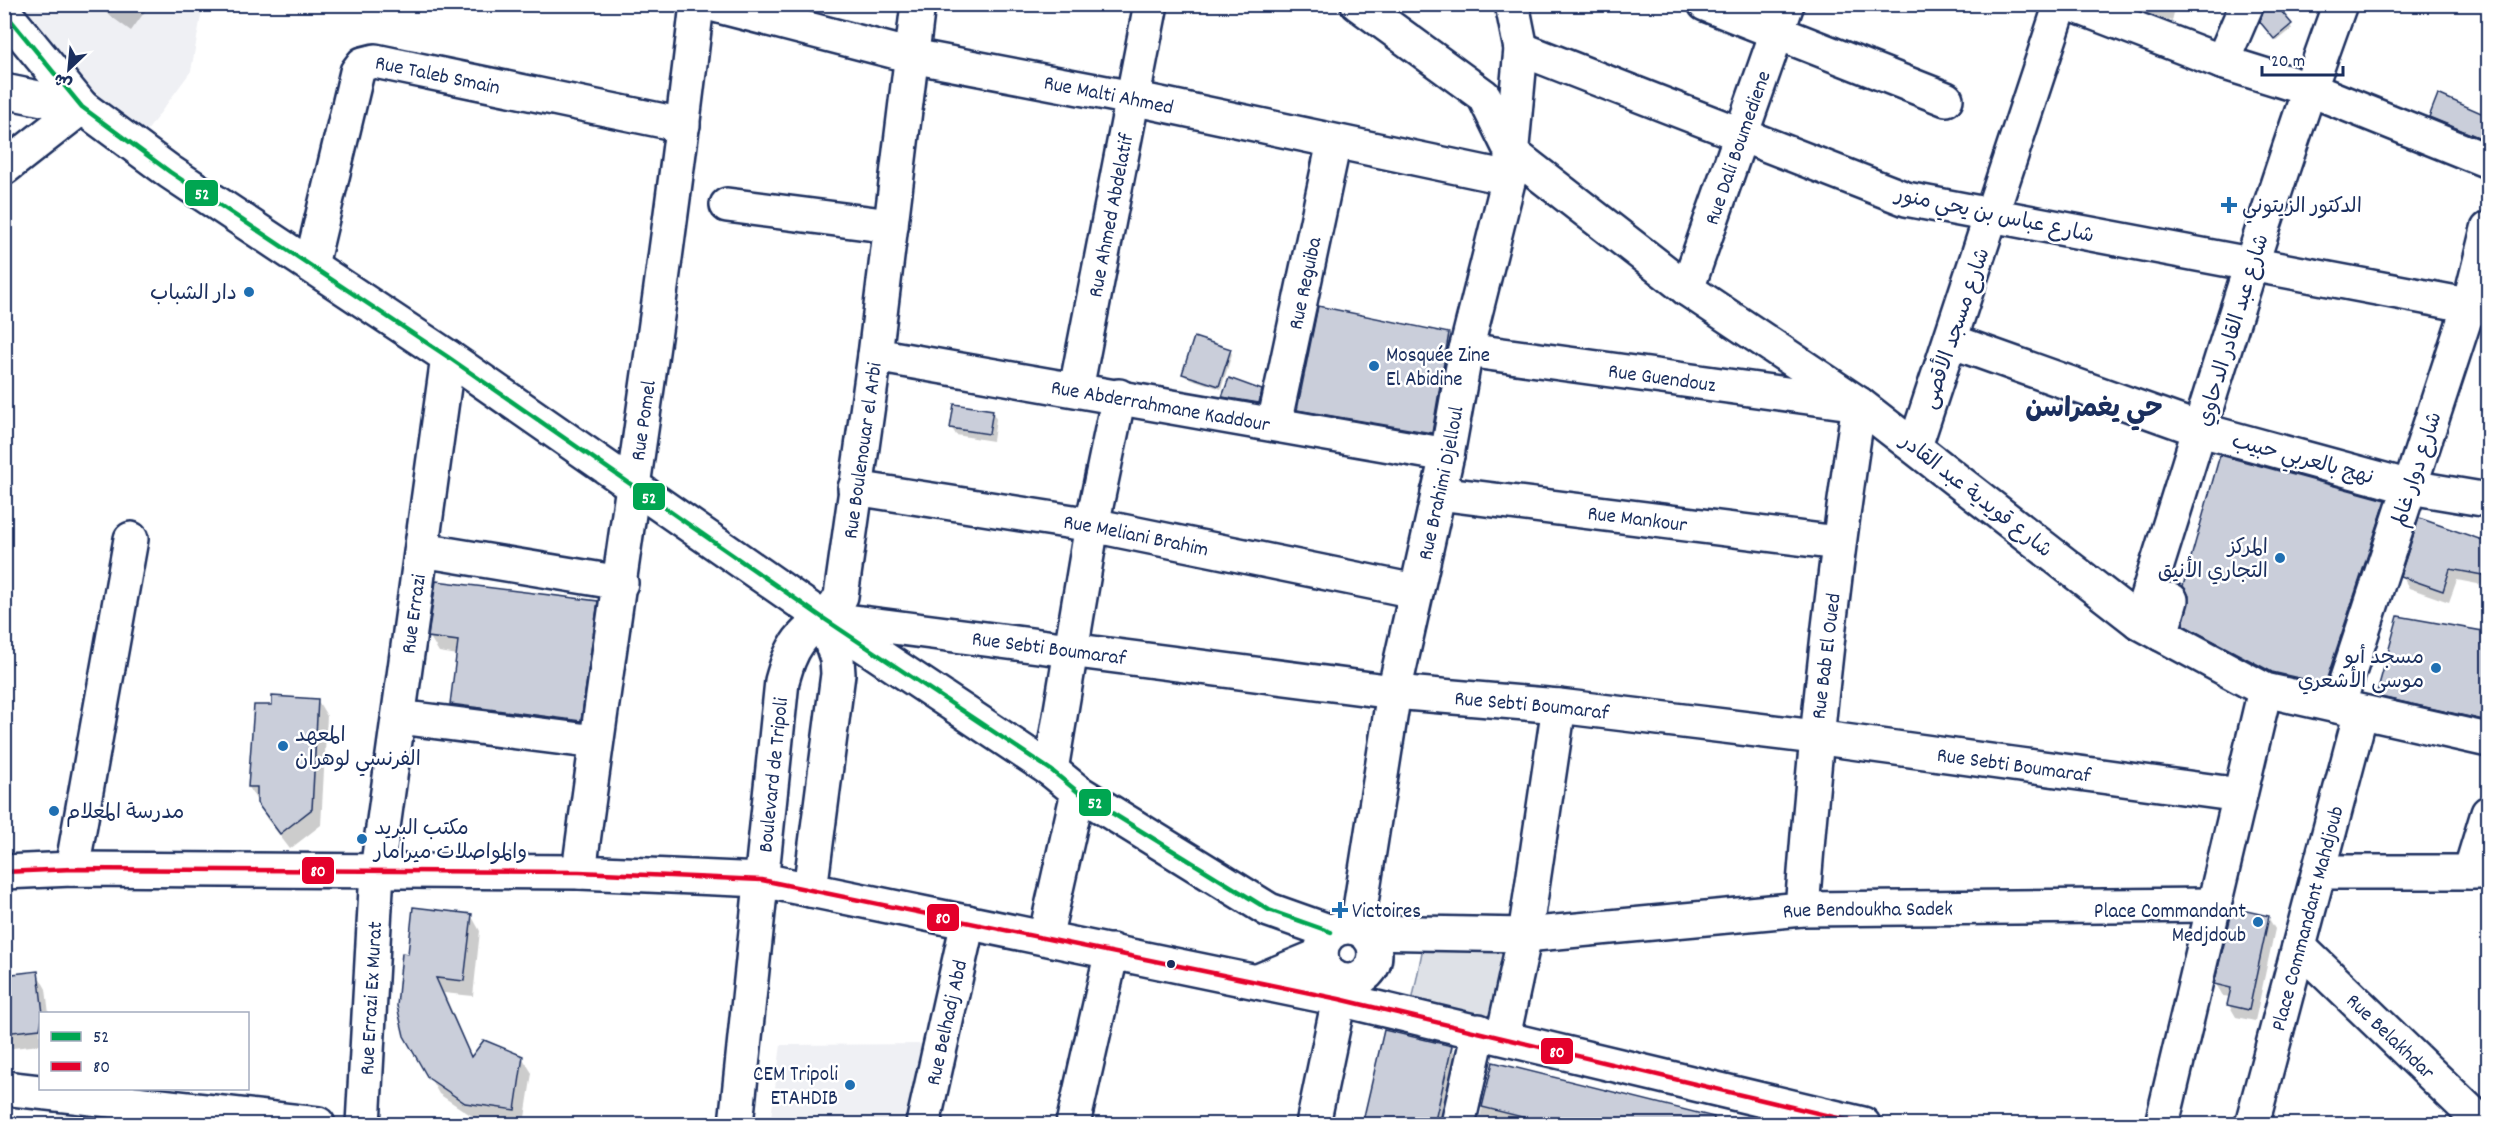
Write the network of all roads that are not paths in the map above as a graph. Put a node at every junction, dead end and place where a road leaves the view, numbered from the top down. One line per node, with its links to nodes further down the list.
1 (697, 4): 22 (street, Rue Pomel)
2 (711, 4): 15 (street, Rue Malti Ahmed)
3 (918, 4): 15 (street, Rue Boulenouar el Arbi)
4 (1151, 4): 19 (street, Rue Ahmed Abdelatif)
5 (1358, 4): 26 (street)
6 (1512, 4): 14 (street, Rue Brahimi Djelloul)
7 (1705, 4): 13 (street)
8 (2061, 4): 29 (street, شارع مسجد الأقصى)
9 (2071, 4): 16 (street)
10 (2247, 4): 16 (street)
11 (2340, 4): 17 (street, شارع عبد القادر الدحاوي)
12 (4, 12): 21 (street)
13 (1782, 18): 20 (street); 23 (street, Rue Dali Boumediene)
14 (1521, 49): 23 (street, شارع عباس بن يحي منور); 26 (street, Rue Brahimi Djelloul)
15 (912, 56): 19 (street, Rue Malti Ahmed); 30 (street, Rue Boulenouar el Arbi)
16 (2222, 62): 17 (street)
17 (2308, 89): 25 (street); 33 (street, شارع عبد القادر الدحاوي)
18 (4, 91): 21 (street)
19 (1132, 98): 24 (street, Rue Malti Ahmed); 40 (street, Rue Ahmed Abdelatif)
20 (1946, 99)
21 (82, 107): 27 (street); 32 (street)
22 (683, 125): 32 (street, Rue Taleb Smain); 47 (street, Rue Pomel)
23 (1742, 134): 29 (street, شارع عباس بن يحي منور); 34 (street, Rue Dali Boumediene)
24 (1334, 142): 26 (street, Rue Malti Ahmed); 43 (street, Rue Reguiba)
25 (2488, 161)
26 (1510, 166): 34 (street, شارع قويدية عبد القادر); 37 (street, Rue Brahimi Djelloul)
27 (4, 168)
28 (726, 205): 30 (street)
29 (1993, 215): 33 (street, شارع عباس بن يحي منور); 36 (street, شارع مسجد الأقصى)
30 (891, 226): 38 (street, Rue Boulenouar el Arbi)
31 (2488, 229): 35 (street, شارع دوار غالم)
32 (311, 265): 39 (street)
33 (2250, 265): 35 (street, شارع عباس بن يحي منور); 44 (street, شارع عبد القادر الدحاوي)
34 (1687, 289): 42 (street, شارع قويدية عبد القادر)
35 (2479, 307): 48 (street, شارع دوار غالم)
36 (1951, 341): 44 (street, نهج بالعربي حبيب); 45 (street, شارع مسجد الأقصى)
37 (1466, 350): 42 (street, Rue Guendouz); 46 (street, Rue Brahimi Djelloul)
38 (875, 355): 40 (street, Rue Abderrahmane Kaddour); 49 (street, Rue Boulenouar el Arbi)
39 (448, 357): 47 (street); 55 (street, Rue Errazi)
40 (1076, 389): 41 (street, Rue Abderrahmane Kaddour)
41 (1119, 396): 43 (street, Rue Abderrahmane Kaddour); 52 (street)
42 (1860, 404): 45 (street, شارع قويدية عبد القادر); 54 (street, Rue Bab El Oued)
43 (1274, 424): 46 (street, Rue Abderrahmane Kaddour)
44 (2201, 430): 48 (street, نهج بالعربي حبيب); 60 (street, شارع عبد القادر الدحاوي)
45 (1915, 446): 60 (street, شارع قويدية عبد القادر)
46 (1447, 455): 50 (street, Rue Brahimi Djelloul)
47 (631, 486): 56 (street, Rue Pomel); 59 (street)
48 (2410, 487): 51 (street, نهج بالعربي حبيب); 65 (street, شارع دوار غالم)
49 (855, 488): 52 (street, Rue Meliani Brahim); 59 (street, Rue Boulenouar el Arbi)
50 (1437, 493): 54 (street, Rue Mankour); 57 (street, Rue Brahimi Djelloul)
51 (2488, 500)
52 (1092, 525): 57 (street, Rue Meliani Brahim); 61 (street)
53 (131, 539): 74 (street)
54 (1838, 543): 67 (street, Rue Bab El Oued)
55 (422, 550): 56 (street); 66 (street, Rue Errazi)
56 (621, 583): 69 (street, Rue Pomel)
57 (1415, 591): 63 (street, Rue Brahimi Djelloul)
58 (2171, 600): 60 (street)
59 (823, 618): 61 (street, Rue Sebti Boumaraf); 70 (street); 80 (street, Boulevard de Tripoli); 81 (street)
60 (2150, 628): 62 (street, شارع قويدية عبد القادر)
61 (1073, 648): 63 (street, Rue Sebti Boumaraf); 70 (street)
62 (2265, 690): 65 (street, شارع قويدية عبد القادر); 72 (street)
63 (1394, 692): 64 (street, Rue Sebti Boumaraf); 86 (street, Rue Brahimi Djelloul)
64 (1559, 706): 67 (street, Rue Sebti Boumaraf); 85 (street)
65 (2350, 709): 68 (street, شارع قويدية عبد القادر); 78 (street, Place Commandant Mahdjoub)
66 (399, 717): 69 (street); 75 (street, Rue Errazi)
67 (1815, 737): 72 (street, Rue Sebti Boumaraf); 83 (street, Rue Bab El Oued)
68 (2488, 740)
69 (596, 742): 77 (street, Rue Pomel)
70 (1051, 770): 71 (street)
71 (1078, 792): 86 (street); 87 (street)
72 (2240, 795): 82 (street)
73 (2488, 813): 79 (street)
74 (72, 869): 75 (street); 76 (street)
75 (377, 871): 77 (street); 96 (street, Rue Errazi Ex Murat)
76 (4, 872)
77 (579, 872): 80 (street)
78 (2319, 872): 79 (street); 88 (street, Place Commandant Mahdjoub)
79 (2479, 872)
80 (762, 880): 81 (street); 97 (street, Boulevard de Tripoli)
81 (810, 890): 84 (street)
82 (2212, 905): 83 (street, Rue Bendoukha Sadek); 102 (street)
83 (1802, 909): 85 (street, Rue Bendoukha Sadek)
84 (968, 922): 87 (street); 98 (street, Rue Belhadj Abd)
85 (1525, 935): 86 (street, Rue Bendoukha Sadek); 92 (street)
86 (1343, 937): 90 (street); 91 (street); 91 (street)
87 (1045, 938): 89 (street)
88 (2299, 947): 103 (street, Place Commandant Mahdjoub); 104 (street, Rue Belakhdar)
89 (1112, 951): 90 (street); 99 (street)
90 (1258, 981): 91 (street)
91 (1350, 988): 92 (street); 100 (street)
92 (1491, 1034): 94 (street); 101 (street)
93 (4, 1088): 95 (street)
94 (1463, 1123)
95 (318, 1125)
96 (363, 1125)
97 (736, 1125)
98 (923, 1125)
99 (1073, 1125)
100 (1313, 1125)
101 (1863, 1125)
102 (2162, 1125)
103 (2252, 1125)
104 (2483, 1125)

